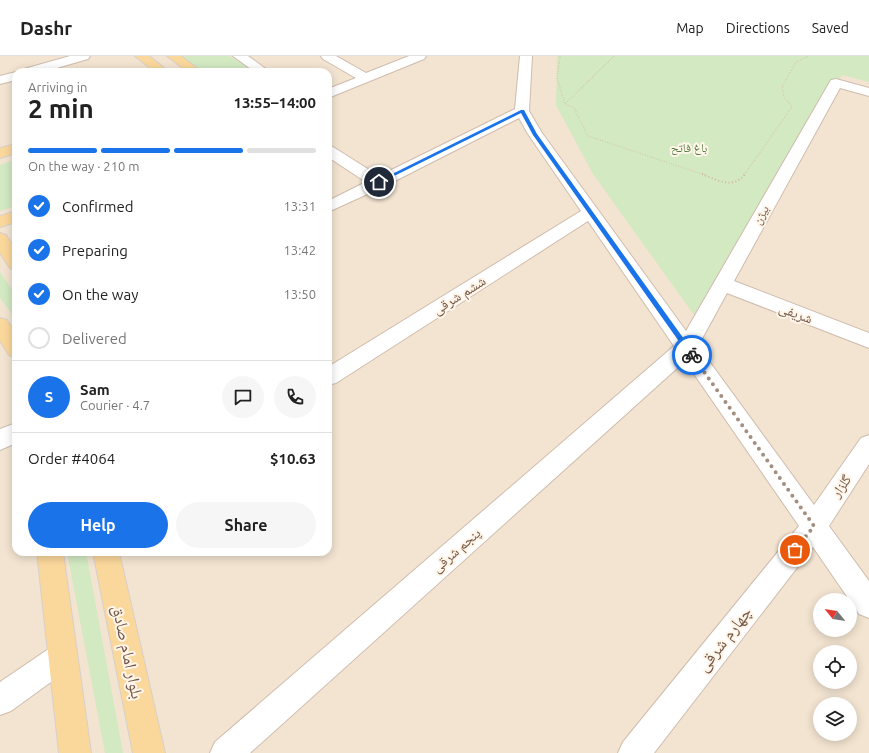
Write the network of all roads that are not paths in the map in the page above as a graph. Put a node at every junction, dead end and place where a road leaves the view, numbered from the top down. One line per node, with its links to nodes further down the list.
1 (84, 56): 8 (street)
2 (141, 56): 9 (main road)
3 (173, 56): 10 (main road)
4 (239, 56): 11 (street)
5 (326, 56): 13 (street)
6 (420, 56): 13 (street)
7 (526, 56): 17 (street)
8 (43, 68)
9 (158, 68)
10 (190, 68)
11 (258, 68)
12 (12, 77): 14 (street)
13 (365, 78): 15 (street)
14 (0, 80)
15 (332, 92)
16 (869, 92): 28 (street, بیژن)
17 (522, 111): 21 (street); 23 (street)
18 (12, 149): 19 (main road)
19 (0, 153)
20 (332, 153): 21 (street)
21 (379, 182): 22 (street)
22 (332, 205)
23 (591, 212): 32 (street); 33 (street, ششم شرقی)
24 (12, 218): 25 (main road)
25 (0, 222)
26 (0, 239): 27 (main road)
27 (12, 258)
28 (722, 284): 30 (street, شریفی); 32 (street, بیژن)
29 (0, 325): 31 (main road)
30 (869, 341)
31 (12, 344)
32 (686, 347): 37 (street); 45 (street, پنجم شرقی)
33 (332, 374)
34 (12, 434): 35 (street)
35 (0, 440)
36 (869, 445): 37 (street, گلزار)
37 (814, 526): 40 (street); 46 (street, چهارم شرقی)
38 (50, 556): 41 (main road)
39 (107, 556): 44 (main road, بلوار امام صادق)
40 (869, 604)
41 (63, 656): 42 (street); 43 (main road)
42 (0, 700)
43 (75, 753)
44 (149, 753)
45 (226, 753)
46 (634, 753)

